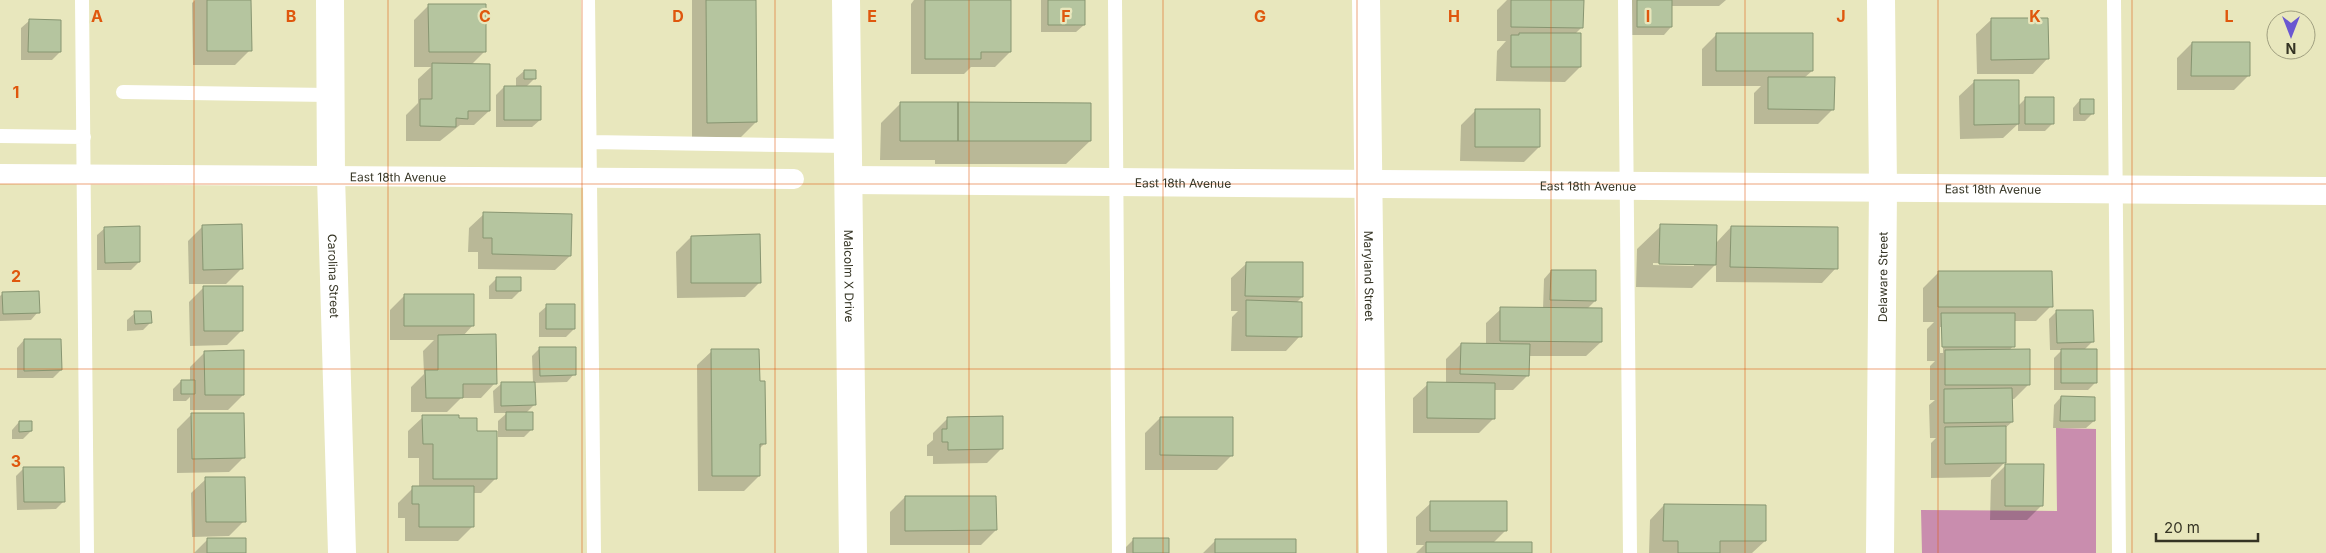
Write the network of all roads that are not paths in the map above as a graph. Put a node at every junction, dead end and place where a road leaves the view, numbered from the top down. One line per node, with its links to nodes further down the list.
1 (82, 0): 13 (lane)
2 (330, 0): 11 (street, Carolina Street)
3 (588, 0): 14 (lane)
4 (846, 0): 15 (street, Malcolm X Drive)
5 (1114, 0): 22 (lane)
6 (1366, 0): 23 (street, Maryland Street)
7 (1625, 0): 24 (lane)
8 (1881, 0): 25 (street, Delaware Street)
9 (2114, 0): 26 (lane)
10 (123, 92): 11 (lane)
11 (331, 94): 18 (street, Carolina Street)
12 (0, 136): 13 (lane)
13 (84, 137): 17 (lane)
14 (590, 142): 15 (lane); 19 (lane)
15 (848, 146): 21 (street, Malcolm X Drive)
16 (0, 174): 17 (street, East 18th Avenue)
17 (84, 174): 18 (street, East 18th Avenue); 28 (lane)
18 (331, 176): 19 (street, East 18th Avenue); 29 (street, Carolina Street)
19 (590, 178): 20 (street, East 18th Avenue); 30 (lane)
20 (794, 179)
21 (849, 180): 22 (street, East 18th Avenue); 31 (street, Malcolm X Drive)
22 (1116, 182): 23 (street, East 18th Avenue); 32 (lane)
23 (1368, 184): 24 (street, East 18th Avenue); 33 (street, Maryland Street)
24 (1627, 187): 25 (street, East 18th Avenue); 34 (lane)
25 (1883, 187): 26 (street, East 18th Avenue); 35 (street, Delaware Street)
26 (2115, 190): 27 (street, East 18th Avenue); 36 (lane)
27 (2326, 191)
28 (87, 553)
29 (342, 553)
30 (594, 553)
31 (853, 553)
32 (1119, 553)
33 (1373, 553)
34 (1630, 553)
35 (1880, 553)
36 (2119, 553)

